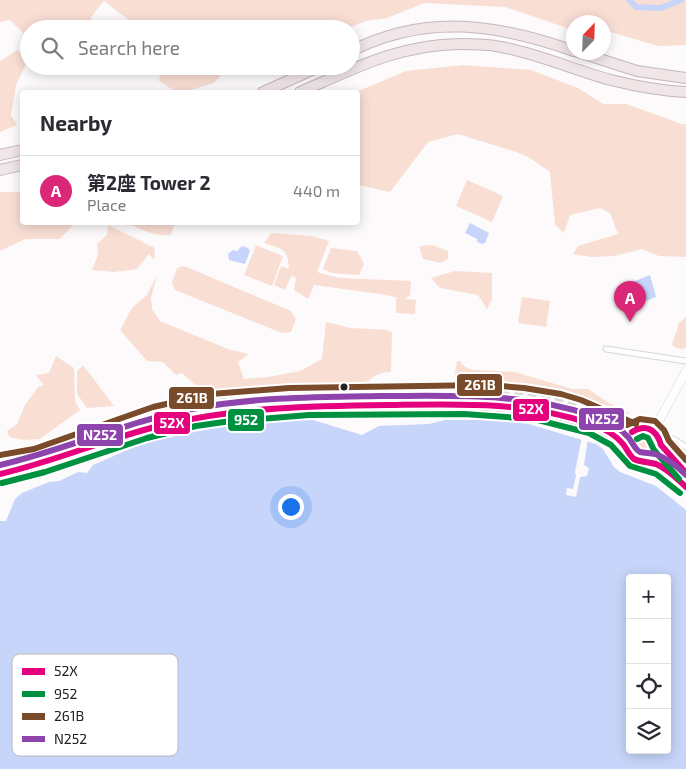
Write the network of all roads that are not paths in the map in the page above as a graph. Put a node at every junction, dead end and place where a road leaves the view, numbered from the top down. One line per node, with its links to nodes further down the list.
1 (360, 48): 2 (highway)
2 (566, 49)
3 (603, 60): 7 (highway)
4 (360, 66): 10 (highway)
5 (301, 75): 8 (highway)
6 (340, 75): 9 (highway)
7 (686, 78)
8 (267, 90)
9 (305, 90)
10 (686, 92)
11 (20, 150): 12 (highway)
12 (0, 155)
13 (20, 165): 14 (highway)
14 (0, 170)
15 (606, 349): 16 (street)
16 (686, 361)
17 (686, 371): 24 (street)
18 (440, 394): 19 (main road); 20 (main road); 22 (street)
19 (487, 394)
20 (364, 395)
21 (205, 404): 31 (main road)
22 (477, 406): 29 (main road); 33 (main road)
23 (602, 418): 25 (main road)
24 (654, 430): 25 (main road); 27 (main road)
25 (632, 432): 29 (main road)
26 (675, 442): 28 (street)
27 (661, 445): 30 (main road); 32 (main road)
28 (686, 447)
29 (627, 450): 30 (main road)
30 (648, 461): 34 (main road)
31 (0, 464)
32 (686, 473)
33 (0, 474)
34 (686, 487)

